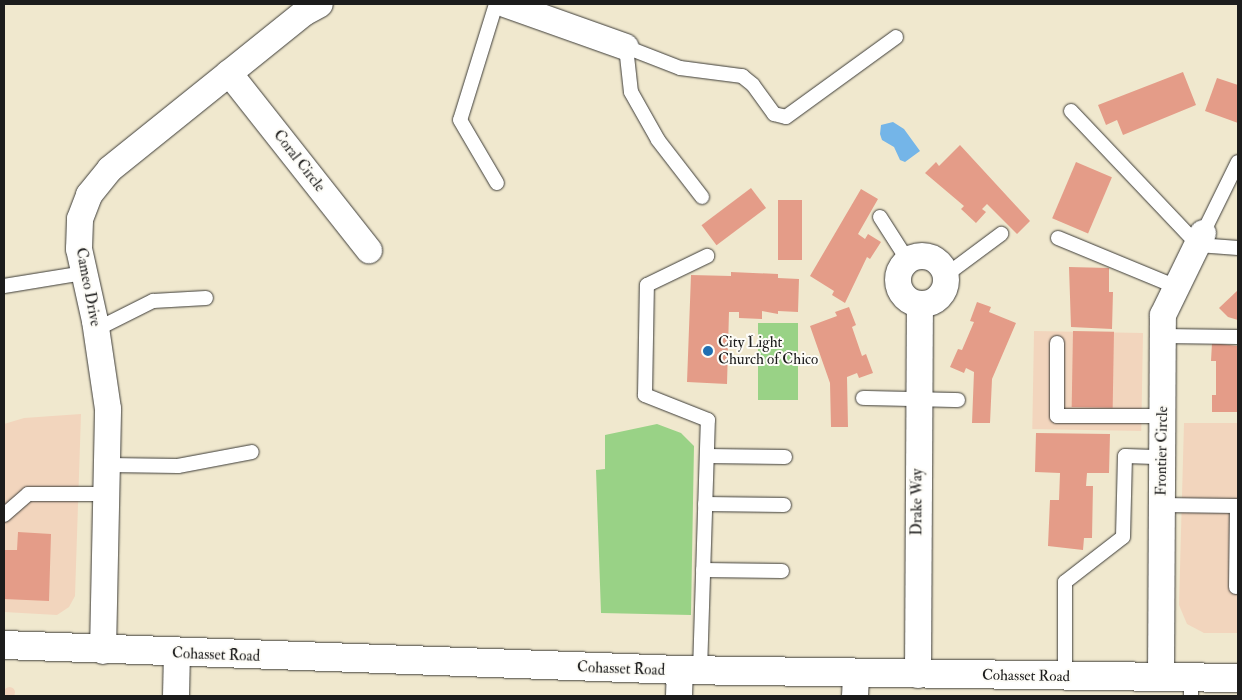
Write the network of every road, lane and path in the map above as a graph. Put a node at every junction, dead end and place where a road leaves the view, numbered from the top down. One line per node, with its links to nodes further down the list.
1 (320, 4): 6 (street, Cameo Drive)
2 (496, 4): 9 (lane)
3 (505, 4): 5 (street)
4 (896, 38): 5 (lane)
5 (626, 47): 10 (lane)
6 (229, 73): 16 (street, Coral Circle); 19 (street, Cameo Drive)
7 (1071, 111): 14 (lane)
8 (1238, 162): 14 (lane)
9 (497, 183)
10 (702, 197)
11 (880, 217): 18 (lane)
12 (1001, 234): 20 (lane)
13 (1058, 238): 22 (lane)
14 (1201, 239): 15 (lane); 22 (street, Frontier Circle)
15 (1238, 248)
16 (369, 250)
17 (707, 256): 34 (lane)
18 (908, 261): 20 (street); 24 (street)
19 (83, 273): 21 (lane); 25 (street, Cameo Drive)
20 (946, 275): 24 (street)
21 (4, 286)
22 (1177, 287): 26 (street, Frontier Circle)
23 (206, 298): 25 (lane)
24 (919, 317): 30 (street, Drake Way)
25 (97, 328): 37 (street, Cameo Drive)
26 (1163, 336): 27 (lane); 32 (street, Frontier Circle)
27 (1238, 337)
28 (1057, 343): 32 (lane)
29 (862, 398): 30 (lane)
30 (917, 399): 31 (lane); 49 (street, Drake Way)
31 (958, 400)
32 (1162, 416): 36 (street, Frontier Circle)
33 (252, 452): 37 (lane)
34 (707, 456): 35 (lane); 39 (lane)
35 (785, 457)
36 (1162, 457): 40 (street, Frontier Circle); 50 (lane)
37 (109, 466): 38 (street, Cameo Drive)
38 (108, 494): 42 (lane); 47 (street, Cameo Drive)
39 (705, 504): 41 (lane); 43 (lane)
40 (1162, 504): 45 (lane); 51 (street, Frontier Circle)
41 (784, 505)
42 (4, 515)
43 (704, 570): 44 (lane); 53 (lane)
44 (782, 571)
45 (1236, 587)
46 (4, 645): 47 (street, Cohasset Road)
47 (103, 651): 48 (street, Cohasset Road)
48 (177, 653): 53 (street, Cohasset Road); 56 (street)
49 (918, 675): 50 (street, Cohasset Road); 54 (street, Cohasset Road)
50 (1065, 676): 51 (street, Cohasset Road)
51 (1161, 678): 55 (street, Cohasset Road)
52 (1238, 678): 55 (street, Cohasset Road)
53 (686, 679): 54 (street, Cohasset Road)
54 (856, 686)
55 (1191, 687)
56 (176, 696)

